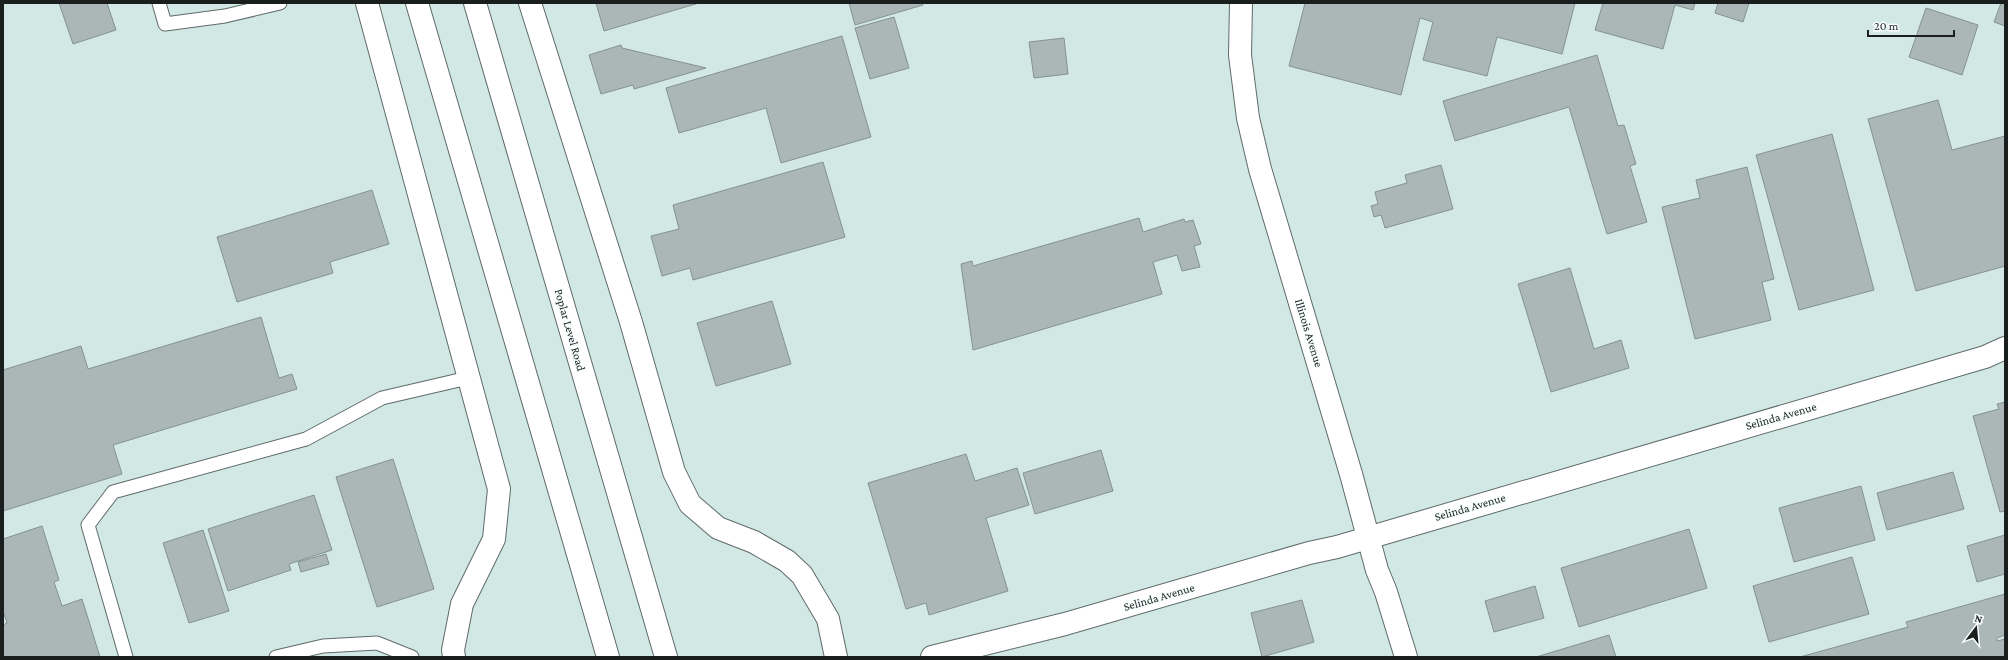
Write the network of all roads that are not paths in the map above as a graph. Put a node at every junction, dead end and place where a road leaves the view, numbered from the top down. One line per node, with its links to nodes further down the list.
1 (159, 3): 2 (lane)
2 (280, 3)
3 (367, 3): 9 (street)
4 (417, 3): 15 (street)
5 (474, 3): 16 (street, Poplar Level Road)
6 (530, 3): 17 (street)
7 (1240, 3): 10 (street, Illinois Avenue)
8 (2005, 348): 10 (street, Selinda Avenue)
9 (468, 378): 11 (lane); 14 (street)
10 (1369, 537): 18 (street, Selinda Avenue); 19 (street, Illinois Avenue)
11 (126, 657)
12 (276, 657): 13 (lane)
13 (412, 657)
14 (454, 657)
15 (608, 657)
16 (666, 657)
17 (836, 657)
18 (932, 657)
19 (1406, 657)

